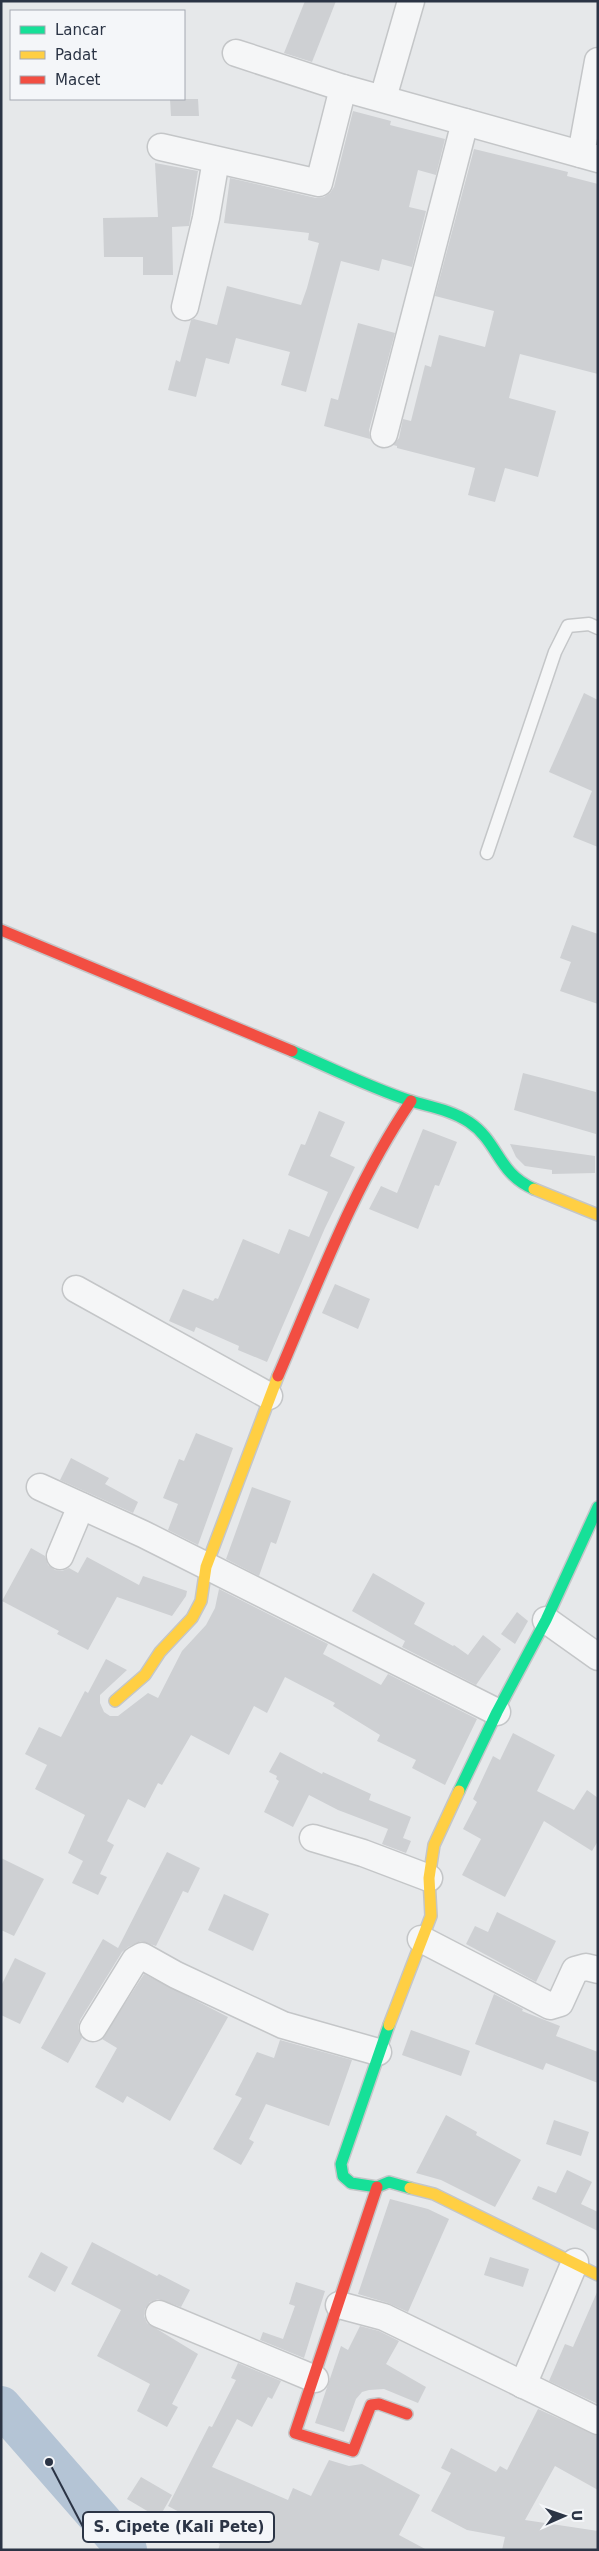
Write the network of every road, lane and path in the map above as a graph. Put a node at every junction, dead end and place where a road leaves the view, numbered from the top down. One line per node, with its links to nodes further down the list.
1 (411, 1): 5 (street)
2 (236, 54): 4 (street)
3 (597, 67): 8 (street)
4 (343, 88): 5 (street); 9 (street)
5 (382, 98): 6 (street)
6 (465, 122): 8 (street); 11 (street)
7 (161, 148): 9 (street)
8 (589, 157)
9 (216, 160): 10 (street)
10 (185, 307)
11 (384, 434)
12 (598, 628): 13 (lane)
13 (488, 853)
14 (1, 930): 15 (street)
15 (411, 1101): 16 (street); 18 (street)
16 (598, 1214)
17 (76, 1288): 18 (street)
18 (269, 1396): 23 (street)
19 (40, 1487): 20 (street)
20 (82, 1506): 22 (street); 23 (street)
21 (598, 1507): 24 (street)
22 (60, 1556)
23 (206, 1567): 26 (street); 27 (street)
24 (546, 1620): 25 (street); 27 (street)
25 (598, 1657)
26 (115, 1701)
27 (497, 1712): 29 (street)
28 (312, 1838): 29 (street)
29 (429, 1878): 30 (street)
30 (421, 1940): 31 (street); 33 (street)
31 (598, 1970)
32 (93, 2028): 33 (street)
33 (378, 2052): 34 (street)
34 (377, 2187): 35 (street); 37 (street)
35 (575, 2262): 36 (street); 40 (street)
36 (598, 2275)
37 (339, 2304): 39 (street); 40 (street)
38 (159, 2314): 39 (street)
39 (315, 2379): 41 (street)
40 (523, 2385): 42 (street)
41 (407, 2414)
42 (598, 2421)

